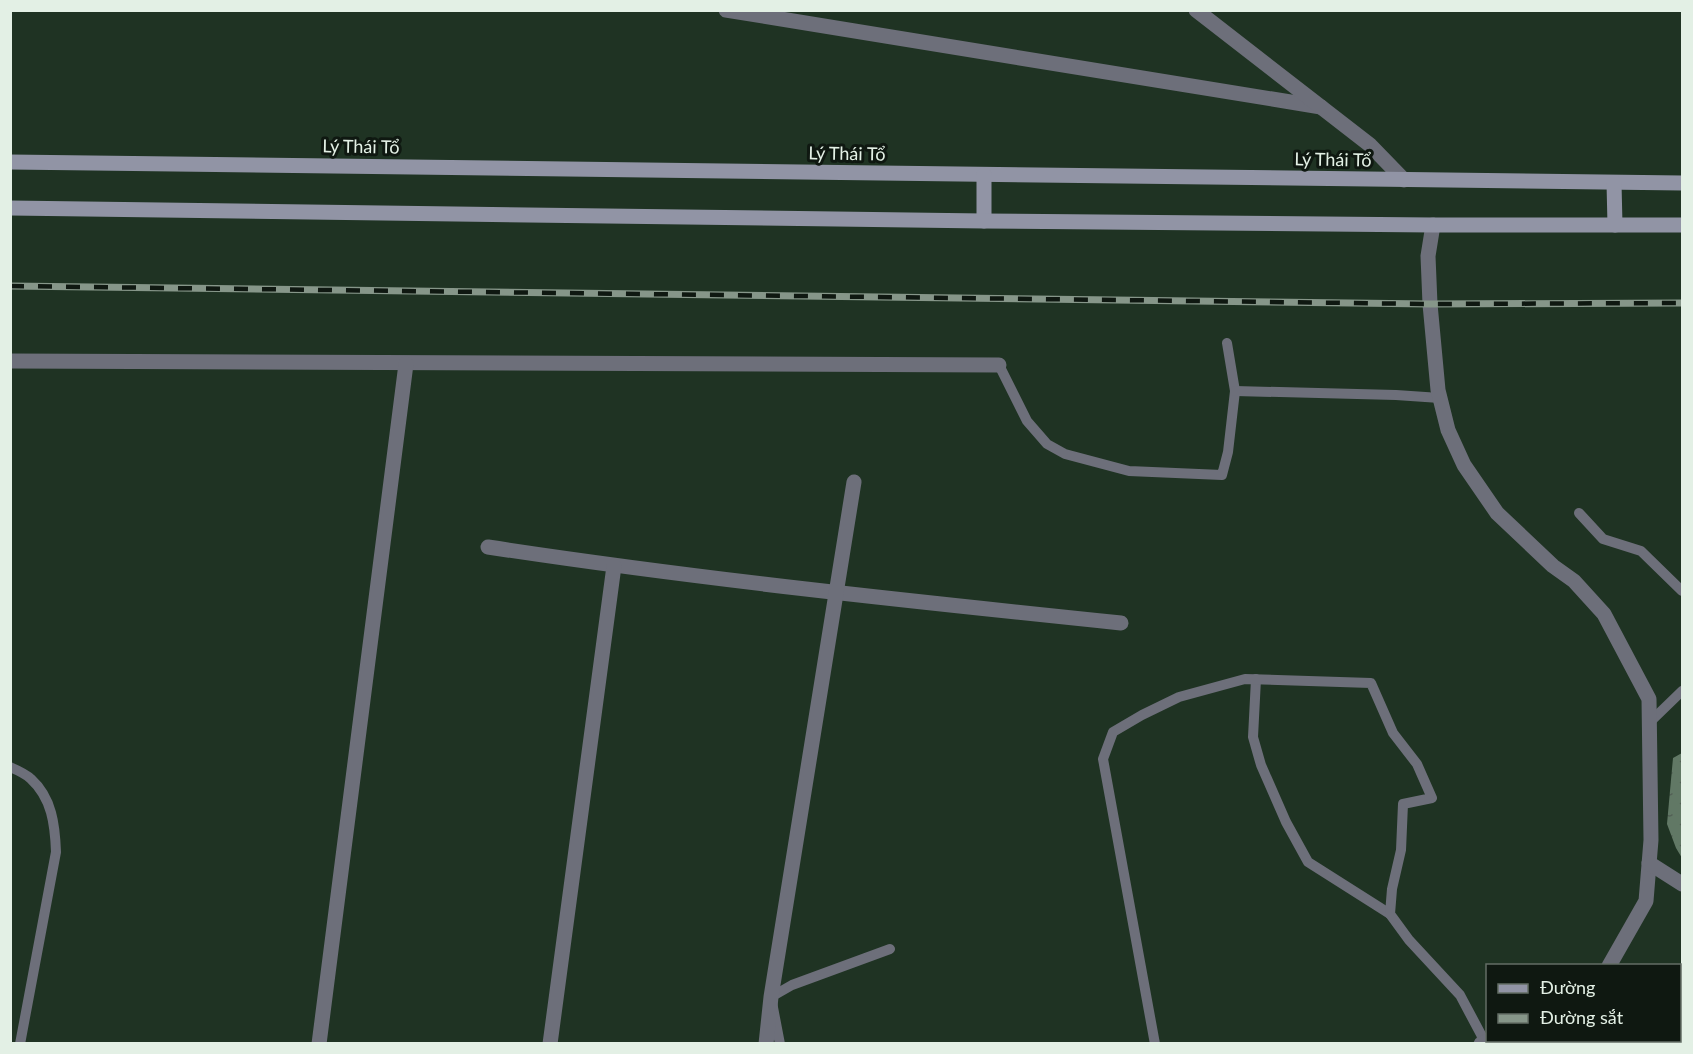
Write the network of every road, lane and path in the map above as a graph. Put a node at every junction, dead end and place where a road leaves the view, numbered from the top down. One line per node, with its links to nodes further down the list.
1 (726, 10): 3 (street)
2 (1196, 10): 3 (street)
3 (1321, 107): 6 (street)
4 (10, 162): 5 (main road, Lý Thái Tổ)
5 (984, 175): 6 (main road, Lý Thái Tổ); 10 (main road)
6 (1404, 180): 7 (main road, Lý Thái Tổ)
7 (1614, 183): 8 (main road, Lý Thái Tổ); 12 (main road)
8 (1683, 183)
9 (10, 208): 10 (main road)
10 (984, 221): 11 (main road)
11 (1433, 225): 12 (main road); 19 (street)
12 (1614, 225): 13 (main road)
13 (1683, 225)
14 (1227, 343): 18 (lane)
15 (10, 361): 16 (street)
16 (406, 364): 17 (street); 39 (street)
17 (999, 365): 18 (lane)
18 (1235, 391): 19 (lane)
19 (1440, 398): 29 (street)
20 (854, 482): 25 (street)
21 (1579, 513): 24 (lane)
22 (488, 547): 23 (street)
23 (614, 566): 25 (street); 40 (street)
24 (1683, 591)
25 (836, 594): 26 (street); 36 (street)
26 (1121, 623)
27 (1256, 680): 33 (lane); 33 (lane); 43 (lane)
28 (1683, 691): 29 (lane)
29 (1649, 723): 31 (street)
30 (10, 767): 38 (lane)
31 (1649, 863): 32 (street); 35 (street)
32 (1683, 884)
33 (1390, 914): 37 (lane)
34 (890, 949): 36 (lane)
35 (1610, 964)
36 (771, 997): 41 (street); 42 (lane)
37 (1485, 1042)
38 (20, 1044)
39 (319, 1044)
40 (550, 1044)
41 (766, 1044)
42 (780, 1044)
43 (1155, 1044)

